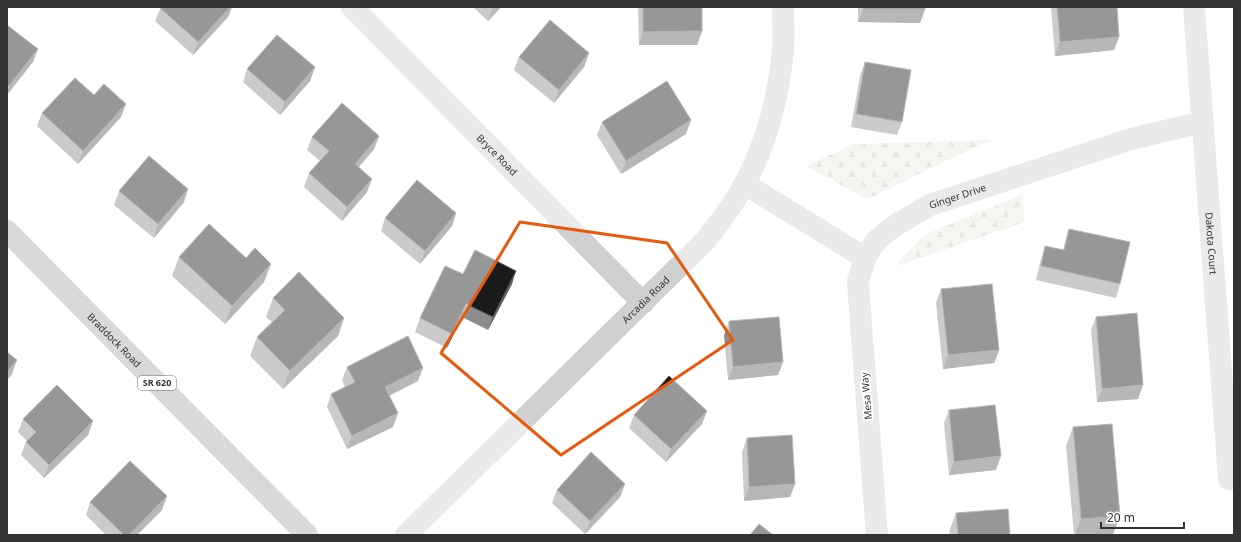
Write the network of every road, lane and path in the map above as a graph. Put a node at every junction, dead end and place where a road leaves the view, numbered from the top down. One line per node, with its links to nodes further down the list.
1 (352, 7): 8 (street, Bryce Road)
2 (783, 7): 5 (street, Arcadia Road)
3 (1194, 7): 4 (street, Dakota Court)
4 (1203, 122): 7 (street, Ginger Drive); 9 (street, Dakota Court)
5 (745, 184): 7 (street); 8 (street, Arcadia Road)
6 (7, 231): 10 (main road, Braddock Road / SR 620)
7 (865, 258): 12 (street, Mesa Way)
8 (643, 303): 11 (street, Arcadia Road)
9 (1230, 480)
10 (307, 535)
11 (406, 535)
12 (877, 535)

